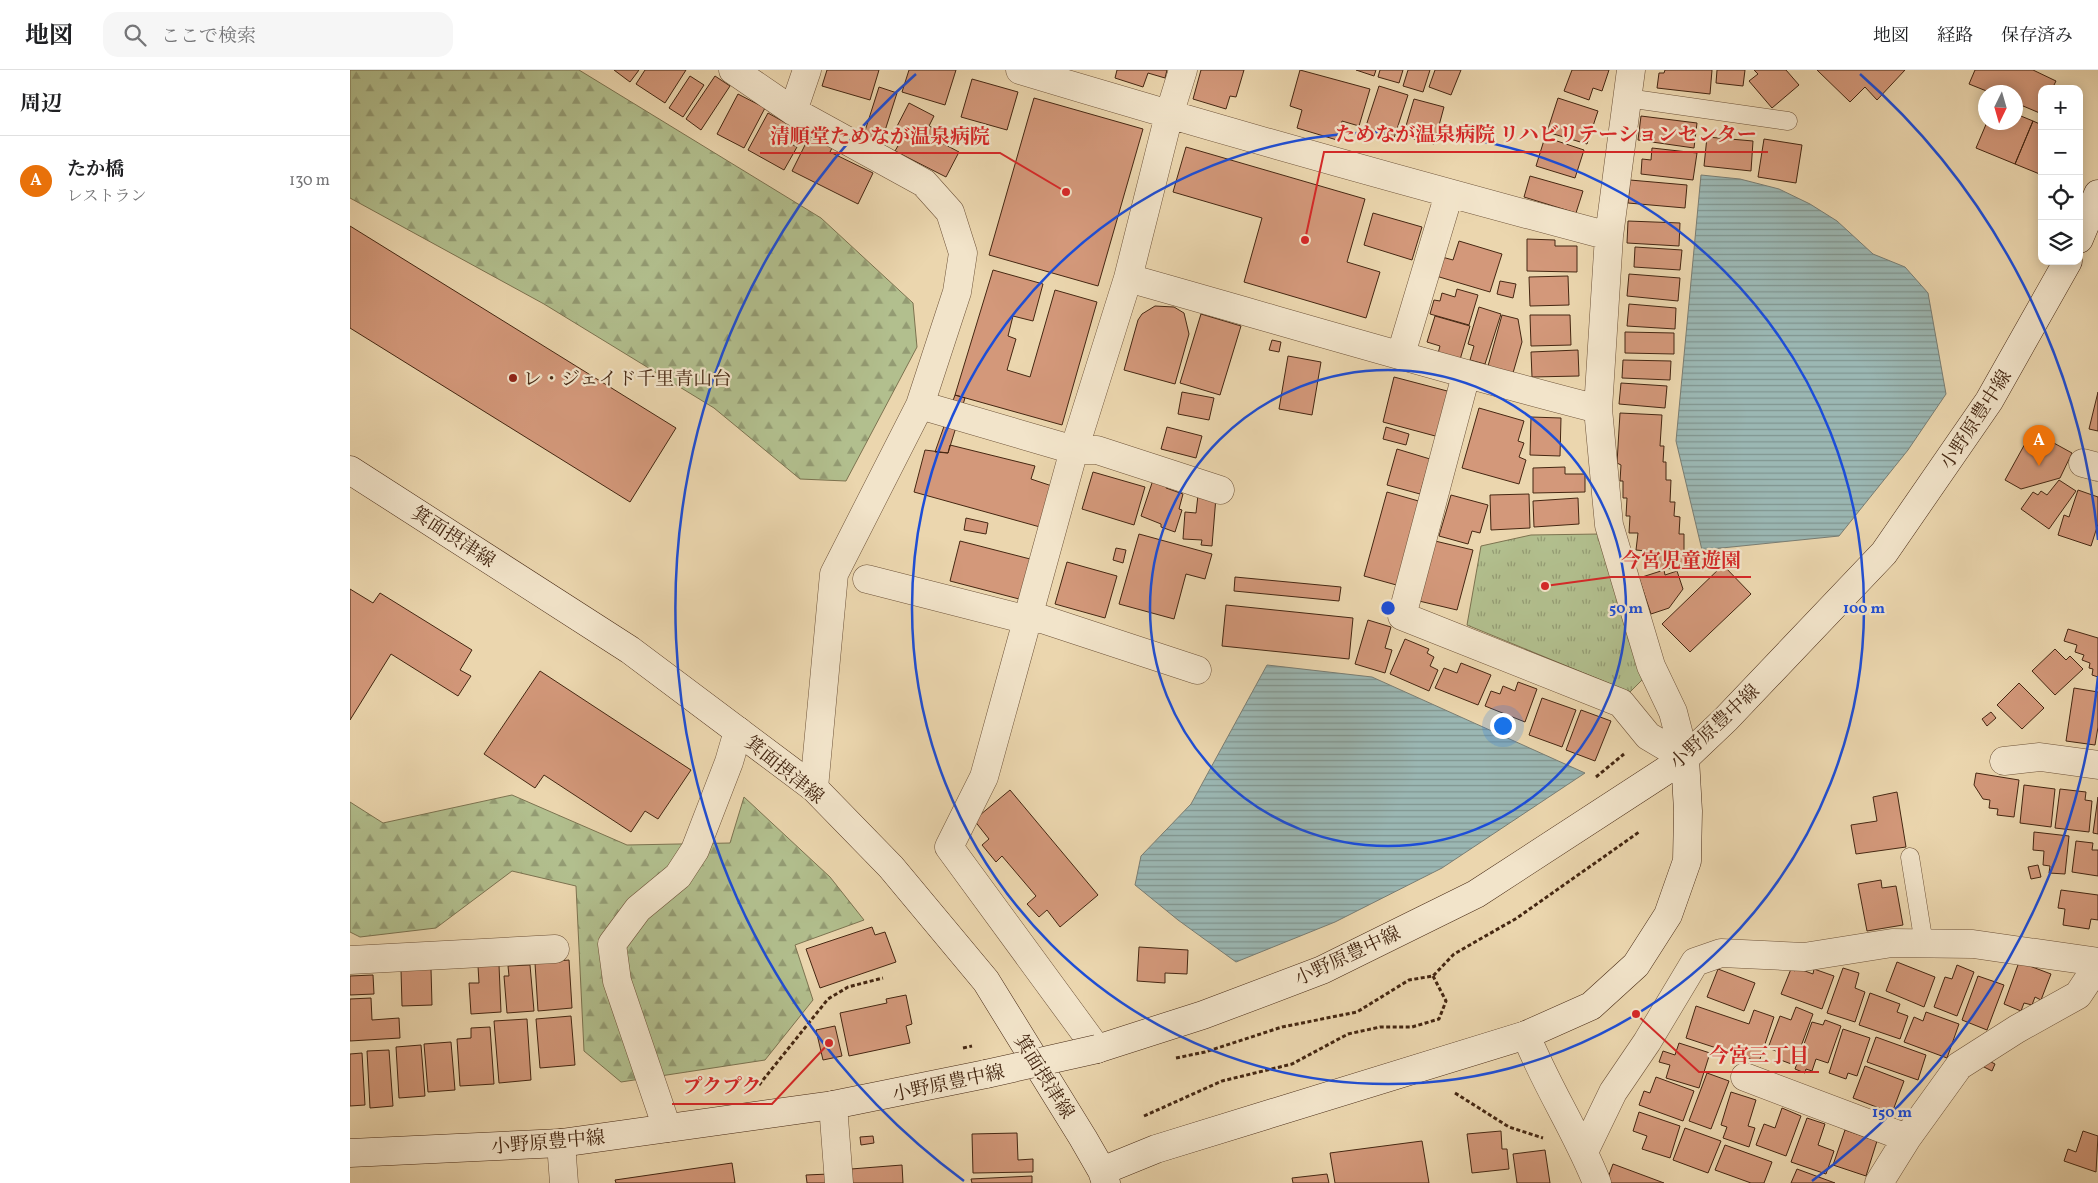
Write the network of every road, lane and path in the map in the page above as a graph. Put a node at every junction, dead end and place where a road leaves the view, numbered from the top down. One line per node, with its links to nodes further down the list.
1 (733, 70): 7 (street)
2 (807, 70): 7 (street)
3 (1020, 70): 8 (street)
4 (1183, 70): 8 (street)
5 (1631, 70): 6 (street)
6 (1627, 98): 9 (lane); 13 (street)
7 (793, 111): 18 (street)
8 (1168, 115): 10 (street); 15 (street)
9 (1788, 121)
10 (1449, 194): 13 (street); 16 (street)
11 (2098, 194): 12 (street)
12 (2083, 230)
13 (1610, 236): 19 (street)
14 (2066, 265): 28 (street, 小野原豊中線)
15 (1128, 278): 16 (street); 20 (street)
16 (1401, 354): 17 (street)
17 (1466, 376): 19 (street); 27 (street)
18 (920, 405): 20 (street); 32 (street)
19 (1598, 409): 28 (street)
20 (1074, 450): 22 (street); 24 (street)
21 (350, 470): 26 (street, 箕面摂津線)
22 (1220, 490)
23 (867, 579): 24 (street)
24 (1028, 620): 25 (street); 41 (street)
25 (1197, 670)
26 (738, 731): 32 (street, 箕面摂津線); 47 (street)
27 (1648, 736): 28 (street); 31 (path)
28 (1685, 758): 40 (street); 41 (street, 小野原豊中線)
29 (2004, 762): 30 (street)
30 (2098, 765)
31 (1593, 780)
32 (814, 788): 52 (street, 箕面摂津線)
33 (1910, 857): 34 (lane)
34 (1924, 944): 37 (street); 51 (street)
35 (555, 949): 36 (street)
36 (350, 960)
37 (2098, 963): 48 (street)
38 (1433, 976): 46 (path)
39 (883, 978): 43 (path)
40 (1526, 1035): 51 (street); 52 (street)
41 (1097, 1049): 45 (street, 小野原豊中線, bridge)
42 (1745, 1077): 48 (street)
43 (759, 1086)
44 (1454, 1092): 51 (path)
45 (834, 1105): 47 (street, 小野原豊中線); 54 (street)
46 (1144, 1116)
47 (667, 1128): 49 (street, 小野原豊中線)
48 (1907, 1138): 56 (street)
49 (561, 1143): 50 (street, 小野原豊中線); 53 (street)
50 (350, 1152)
51 (1584, 1152): 55 (street)
52 (1104, 1177)
53 (564, 1183)
54 (839, 1183)
55 (1598, 1183)
56 (1879, 1183)

